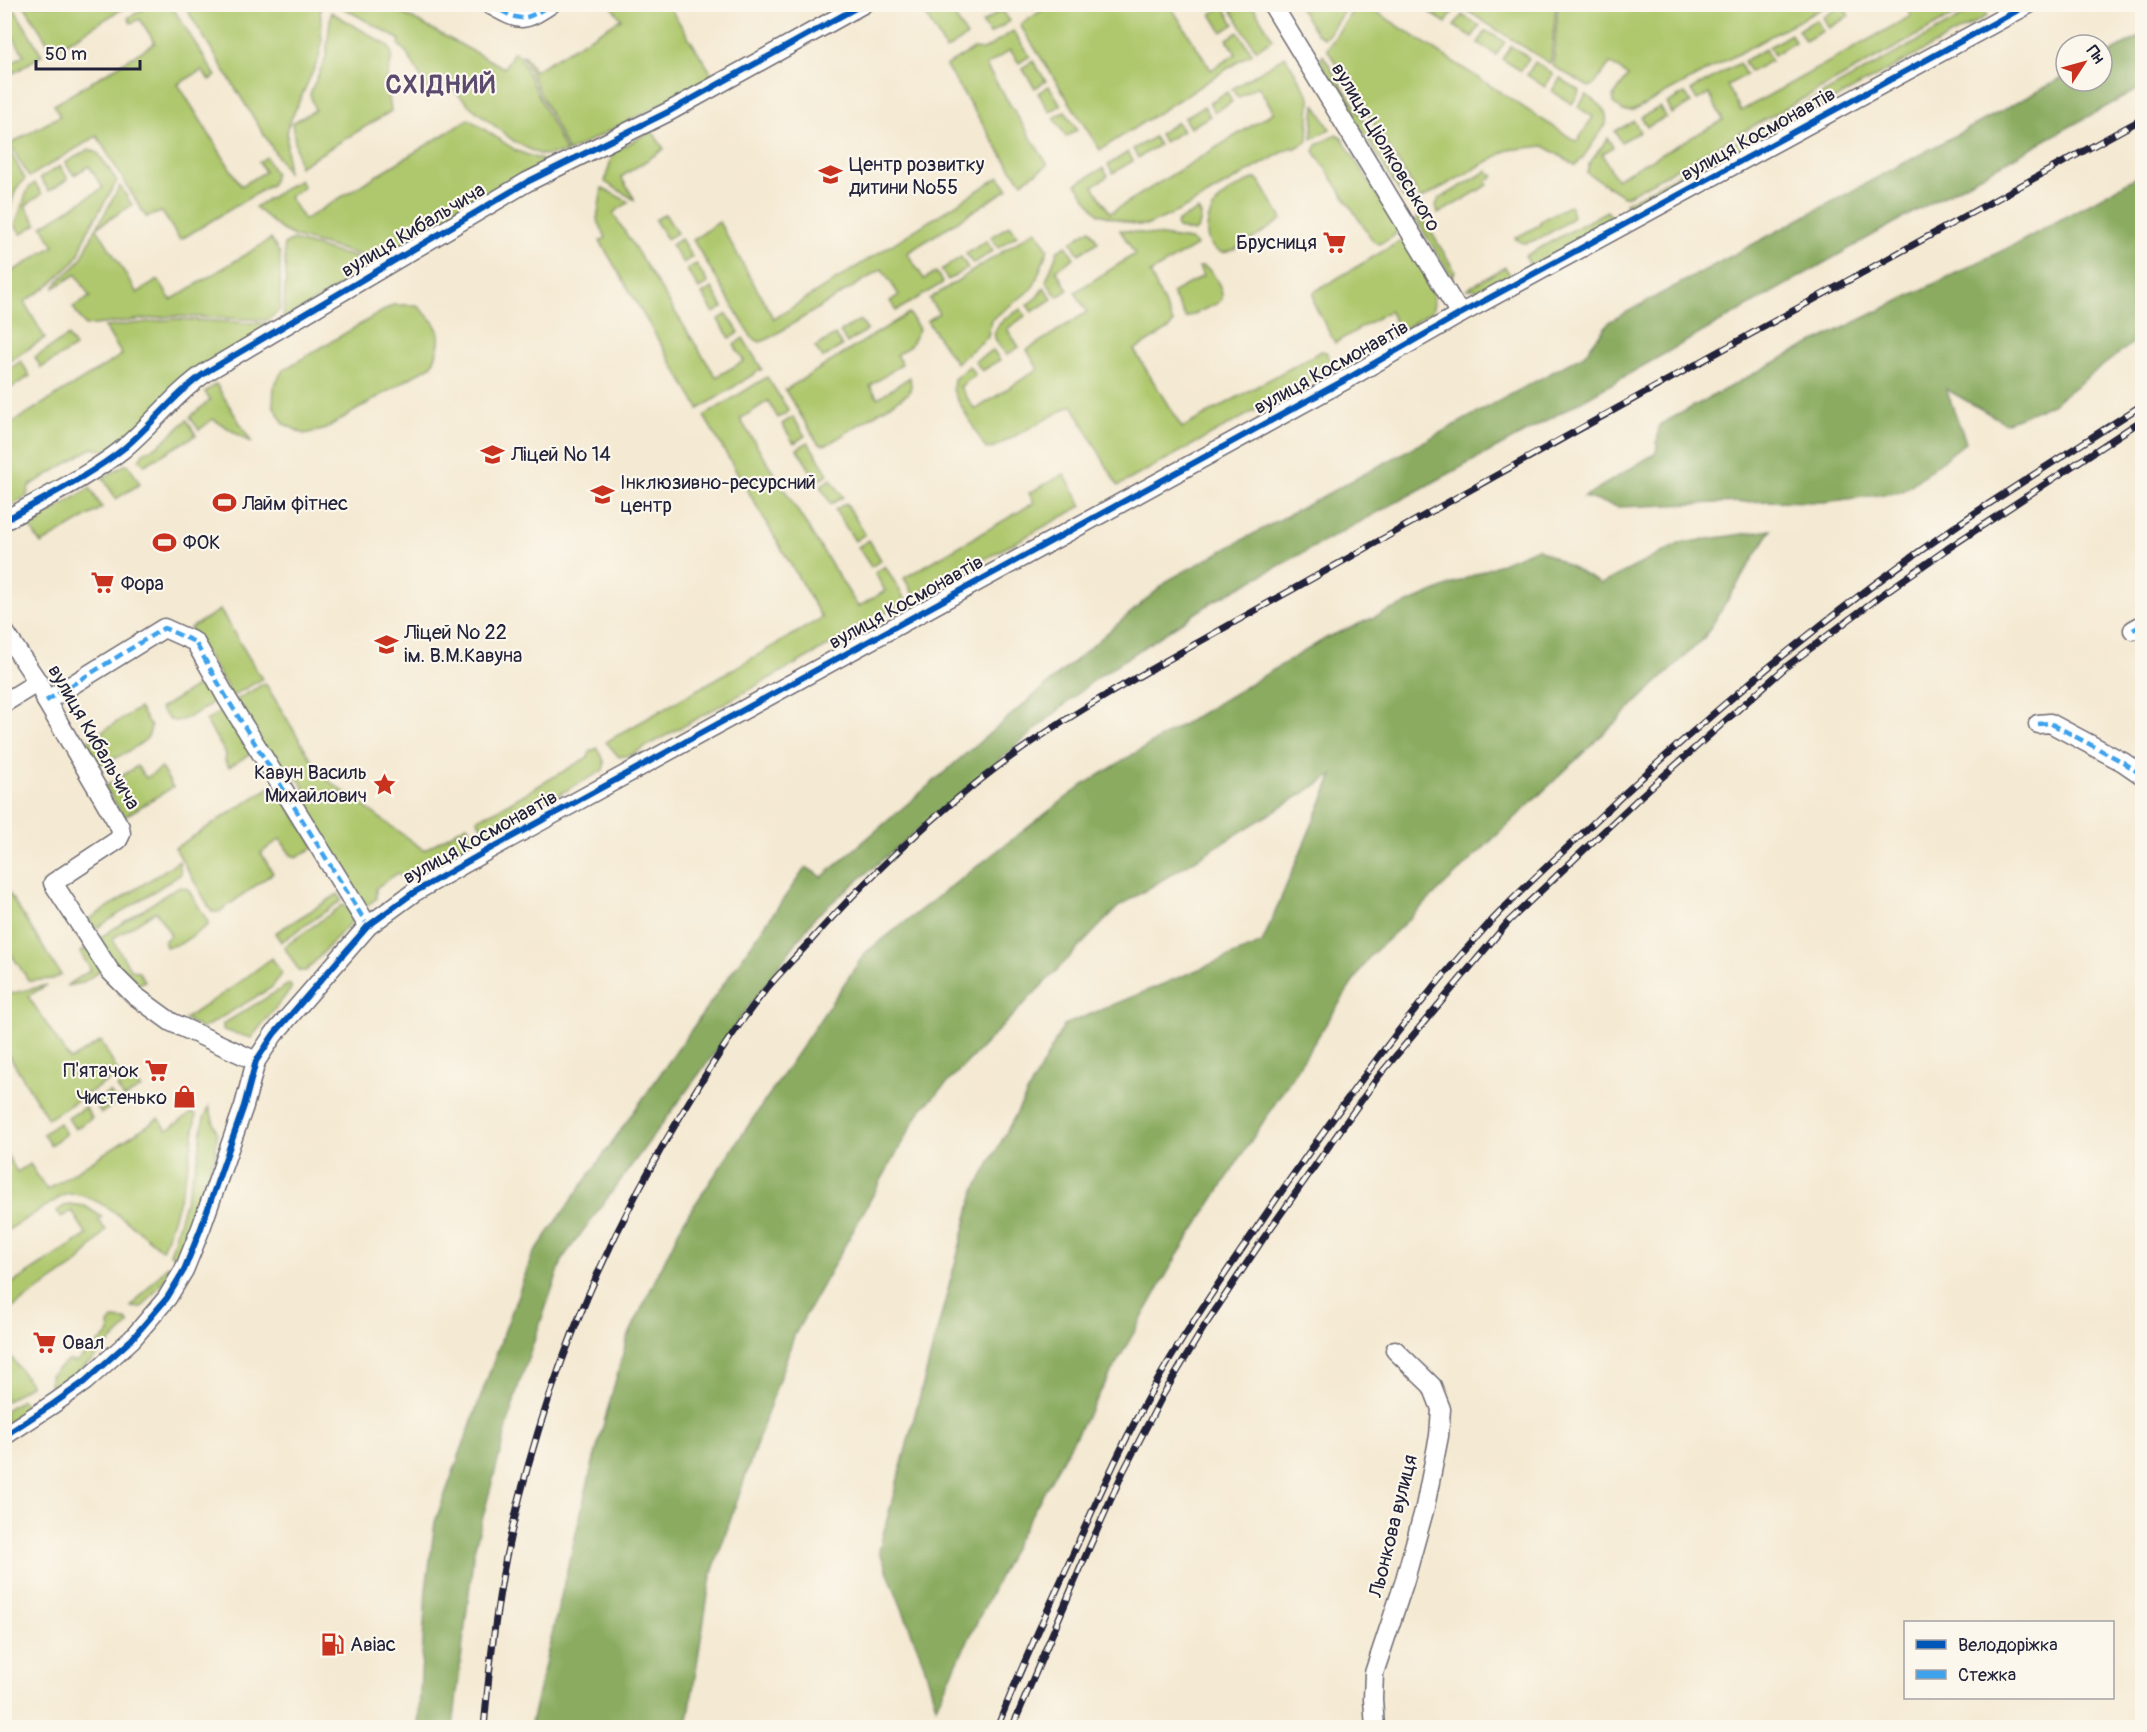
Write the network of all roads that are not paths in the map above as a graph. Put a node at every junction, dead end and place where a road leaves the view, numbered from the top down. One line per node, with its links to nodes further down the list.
1 (489, 4): 2 (street)
2 (551, 4)
3 (863, 4): 7 (street, вулиця Кибальчича)
4 (1272, 4): 6 (street, вулиця Ціолковського)
5 (2029, 4): 6 (street, вулиця Космонавтів)
6 (1460, 314): 14 (street, вулиця Космонавтів)
7 (4, 521)
8 (4, 631): 9 (street, вулиця Кибальчича)
9 (38, 682): 10 (street, вулиця Кибальчича); 11 (street)
10 (46, 701): 14 (street); 15 (street, вулиця Кибальчича)
11 (4, 703)
12 (2038, 724): 13 (street)
13 (2142, 775)
14 (368, 926): 15 (street, вулиця Космонавтів)
15 (256, 1061): 17 (street, вулиця Космонавтів)
16 (1395, 1350): 18 (street, Льонкова вулиця)
17 (4, 1436)
18 (1375, 1728)

